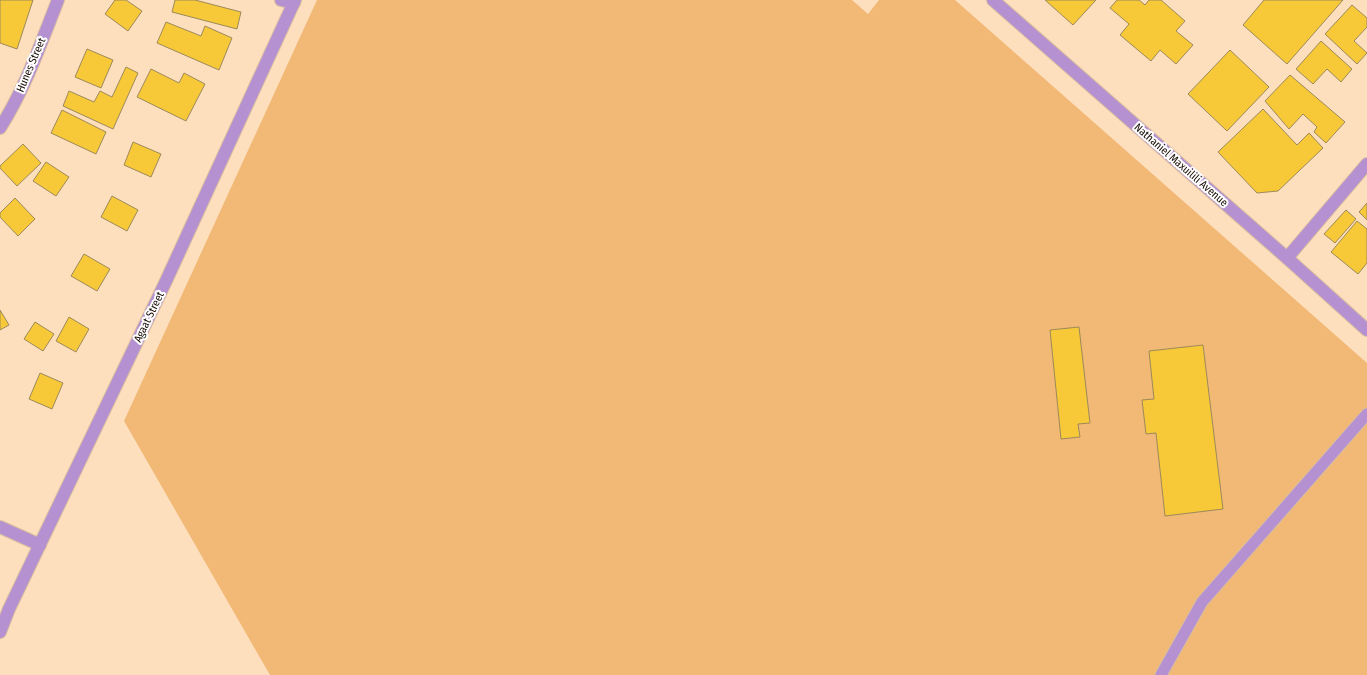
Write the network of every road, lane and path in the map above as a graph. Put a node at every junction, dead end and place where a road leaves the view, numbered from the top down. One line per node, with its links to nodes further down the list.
1 (58, 0): 5 (street, Hunes Street)
2 (281, 0): 4 (street)
3 (993, 0): 7 (street, Nathaniel Maxuilili Avenue)
4 (294, 2): 11 (street, Agaat Street)
5 (0, 128)
6 (1367, 164): 7 (street)
7 (1287, 258): 8 (street, Nathaniel Maxuilili Avenue)
8 (1367, 330)
9 (1367, 414): 13 (lane)
10 (0, 527): 11 (street)
11 (40, 545): 12 (street, Agaat Street)
12 (0, 632)
13 (1162, 675)

